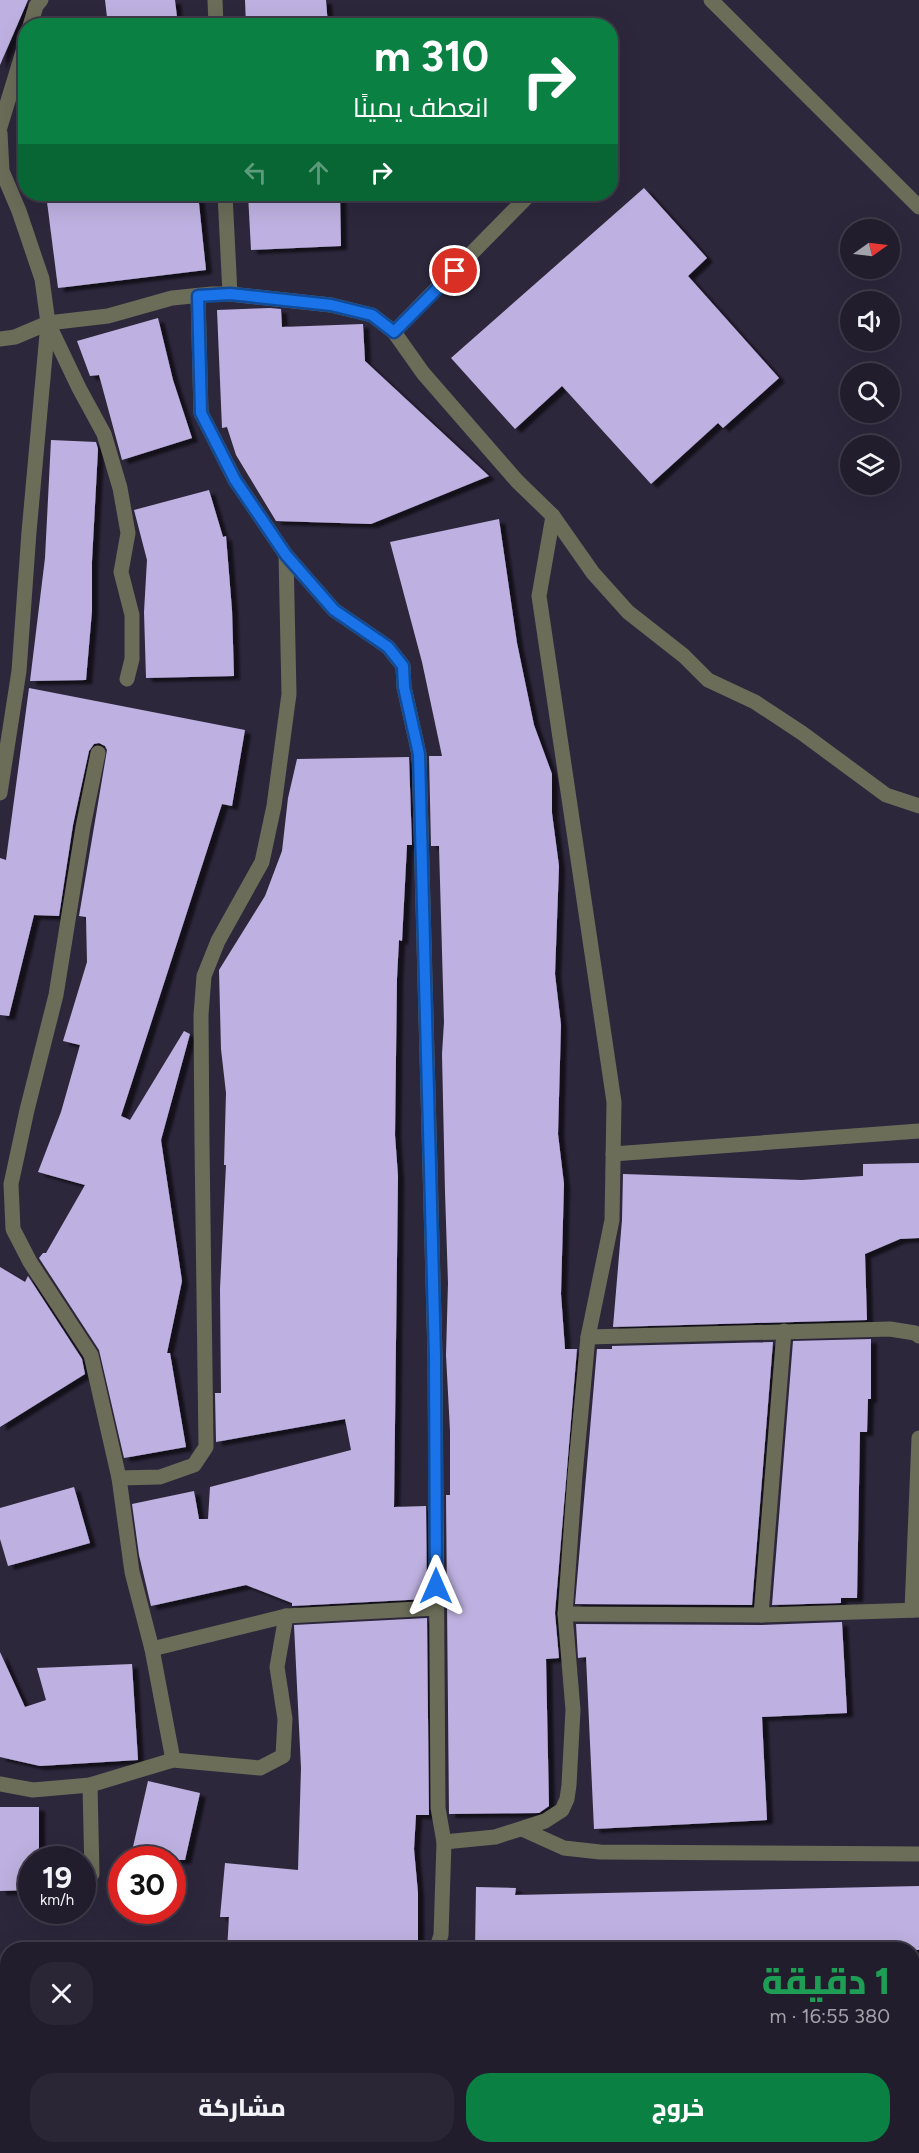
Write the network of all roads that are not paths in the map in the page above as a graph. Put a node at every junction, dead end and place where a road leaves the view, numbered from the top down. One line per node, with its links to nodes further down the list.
1 (41, 0): 4 (street)
2 (214, 0): 5 (street)
3 (711, 0): 11 (street)
4 (32, 18)
5 (215, 18)
6 (18, 68): 7 (street)
7 (0, 127)
8 (0, 133): 14 (street)
9 (225, 201): 12 (street)
10 (523, 201): 15 (street)
11 (919, 207)
12 (230, 294): 13 (street); 15 (street)
13 (198, 296): 14 (street); 18 (street)
14 (48, 323): 16 (street); 19 (street); 21 (street)
15 (394, 332): 17 (street)
16 (0, 339)
17 (553, 516): 22 (street); 24 (street)
18 (286, 555): 29 (street); 30 (street)
19 (127, 679)
20 (98, 753): 29 (street)
21 (0, 793)
22 (919, 806)
23 (919, 1131): 24 (street)
24 (613, 1154): 26 (street)
25 (784, 1331): 26 (street); 27 (street); 33 (street)
26 (588, 1336): 32 (street)
27 (919, 1336)
28 (919, 1438): 31 (street)
29 (119, 1478): 35 (street)
30 (436, 1608): 34 (street); 40 (street)
31 (916, 1610): 33 (street)
32 (565, 1614): 33 (street); 39 (street)
33 (761, 1614)
34 (286, 1616): 35 (street); 36 (street)
35 (152, 1649): 36 (street)
36 (173, 1760): 38 (street)
37 (0, 1784): 38 (street)
38 (90, 1785): 41 (street)
39 (522, 1829): 40 (street); 42 (street)
40 (444, 1842): 43 (street)
41 (91, 1846)
42 (919, 1854)
43 (439, 1942)

